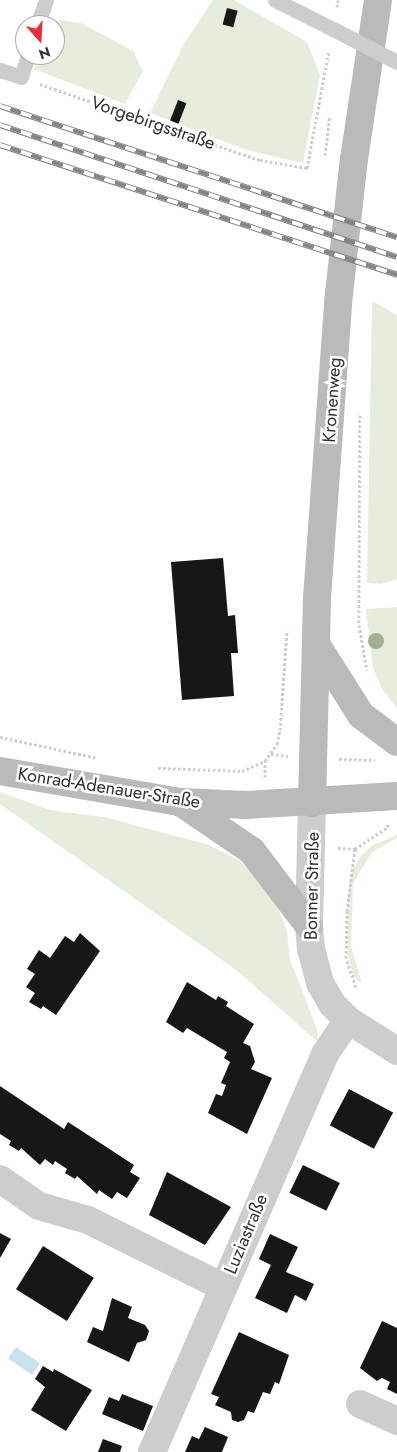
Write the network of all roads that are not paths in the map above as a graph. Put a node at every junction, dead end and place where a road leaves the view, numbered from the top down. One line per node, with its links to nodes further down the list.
1 (46, 0): 4 (lane)
2 (275, 0): 5 (lane, bridge)
3 (378, 0): 8 (street, Kronenweg)
4 (41, 15)
5 (397, 62)
6 (25, 65): 7 (lane)
7 (0, 70)
8 (316, 644): 9 (street); 13 (street, Kronenweg)
9 (397, 742)
10 (0, 771): 12 (street, Konrad-Adenauer-Straße)
11 (390, 797): 13 (street, Konrad-Adenauer-Straße)
12 (180, 802): 13 (street, Konrad-Adenauer-Straße); 14 (street)
13 (312, 803): 14 (street, Bonner Straße)
14 (309, 926): 15 (street, Bonner Straße)
15 (348, 1020): 16 (street, Bonner Straße); 18 (street, Luziastraße)
16 (397, 1051)
17 (0, 1179): 18 (street)
18 (223, 1287): 21 (street, Luziastraße)
19 (360, 1404): 20 (street)
20 (397, 1421)
21 (152, 1452)

